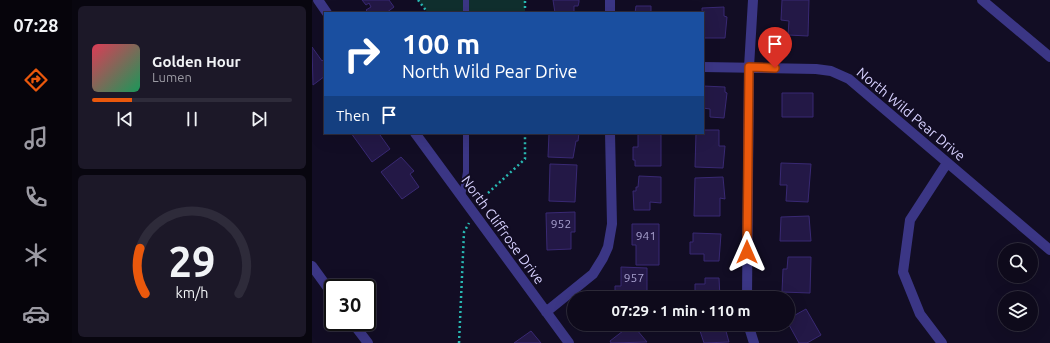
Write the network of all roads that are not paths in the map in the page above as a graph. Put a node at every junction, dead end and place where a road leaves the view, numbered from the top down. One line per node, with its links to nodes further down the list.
1 (318, 0): 6 (street)
2 (466, 0): 7 (lane)
3 (610, 0): 8 (street)
4 (753, 0): 11 (street)
5 (982, 0): 9 (street)
6 (326, 12)
7 (466, 12)
8 (610, 12)
9 (1050, 57)
10 (704, 67): 11 (street, North Wild Pear Drive)
11 (749, 67): 15 (street, North Wild Pear Drive); 20 (street)
12 (416, 134): 16 (street, North Cliffrose Drive)
13 (466, 134): 16 (lane)
14 (610, 134): 21 (street)
15 (947, 163): 17 (street, North Wild Pear Drive); 27 (street)
16 (462, 198): 21 (street, North Cliffrose Drive)
17 (1050, 250)
18 (312, 266): 19 (street)
19 (324, 283)
20 (747, 291)
21 (546, 312): 25 (street, North Cliffrose Drive)
22 (359, 331): 24 (street)
23 (750, 331): 26 (street)
24 (368, 343)
25 (569, 343)
26 (754, 343)
27 (942, 343)

